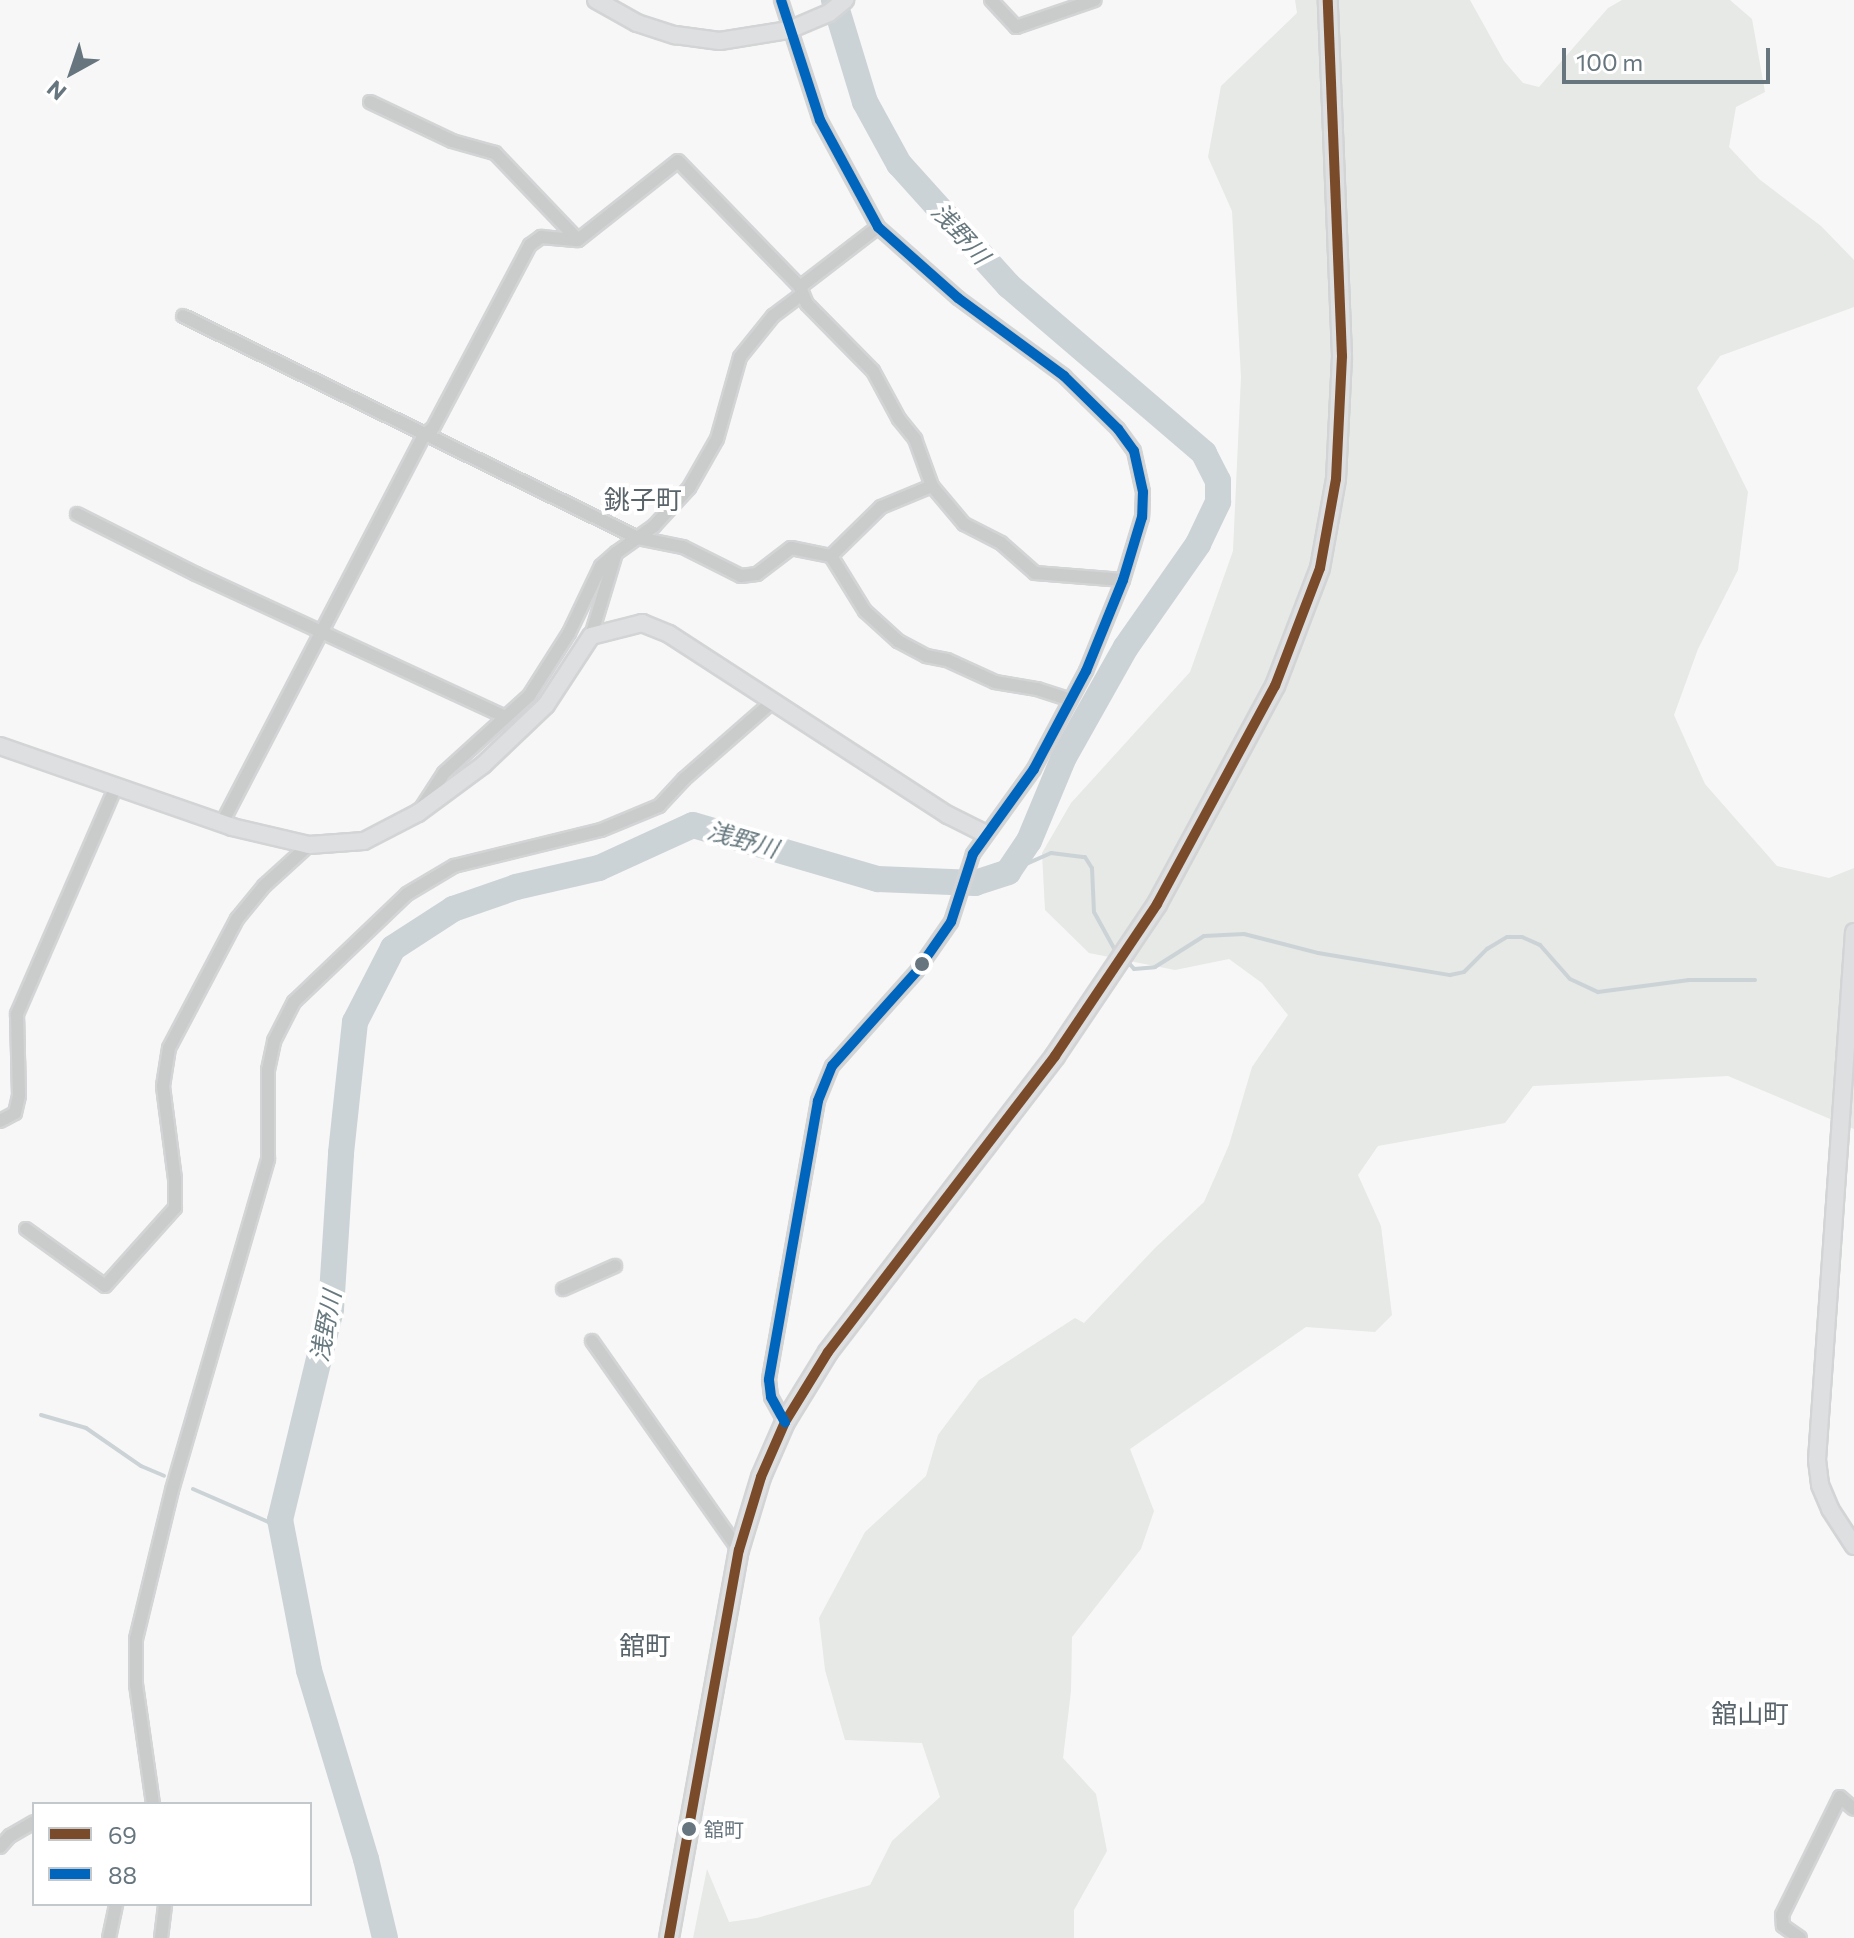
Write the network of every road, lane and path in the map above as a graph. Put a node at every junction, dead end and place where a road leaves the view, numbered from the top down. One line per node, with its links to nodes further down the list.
1 (596, 0): 7 (street)
2 (781, 0): 7 (street)
3 (845, 0): 7 (street)
4 (991, 0): 5 (street)
5 (1095, 0)
6 (1328, 0): 37 (main road)
7 (789, 30): 9 (street)
8 (370, 102): 10 (street)
9 (878, 227): 11 (street); 19 (street)
10 (578, 240): 11 (street); 13 (street)
11 (801, 291): 14 (street); 16 (street)
12 (183, 316): 13 (street)
13 (424, 435): 16 (street); 20 (street)
14 (932, 486): 18 (street); 19 (street)
15 (77, 514): 20 (street)
16 (638, 538): 17 (street); 18 (street)
17 (616, 553): 21 (street); 24 (street)
18 (831, 556): 22 (street)
19 (1123, 580): 22 (street)
20 (320, 631): 24 (street); 28 (street)
21 (591, 636): 23 (street); 27 (street)
22 (1070, 700): 29 (street)
23 (772, 702): 29 (street); 40 (street)
24 (505, 717): 27 (street)
25 (0, 746): 26 (street)
26 (116, 786): 28 (street); 32 (street)
27 (418, 813): 30 (street)
28 (222, 823): 30 (street)
29 (984, 833): 37 (street)
30 (309, 845): 33 (street)
31 (1854, 932): 38 (street)
32 (0, 1121)
33 (26, 1229)
34 (615, 1266): 35 (street)
35 (563, 1289)
36 (592, 1341): 39 (street)
37 (785, 1422): 39 (main road)
38 (1854, 1546)
39 (739, 1550): 48 (main road)
40 (153, 1802)
41 (1854, 1809): 49 (street)
42 (32, 1823): 43 (street)
43 (0, 1847)
44 (116, 1906): 46 (street)
45 (165, 1906): 47 (street)
46 (109, 1938)
47 (161, 1938)
48 (669, 1938)
49 (1800, 1938)

